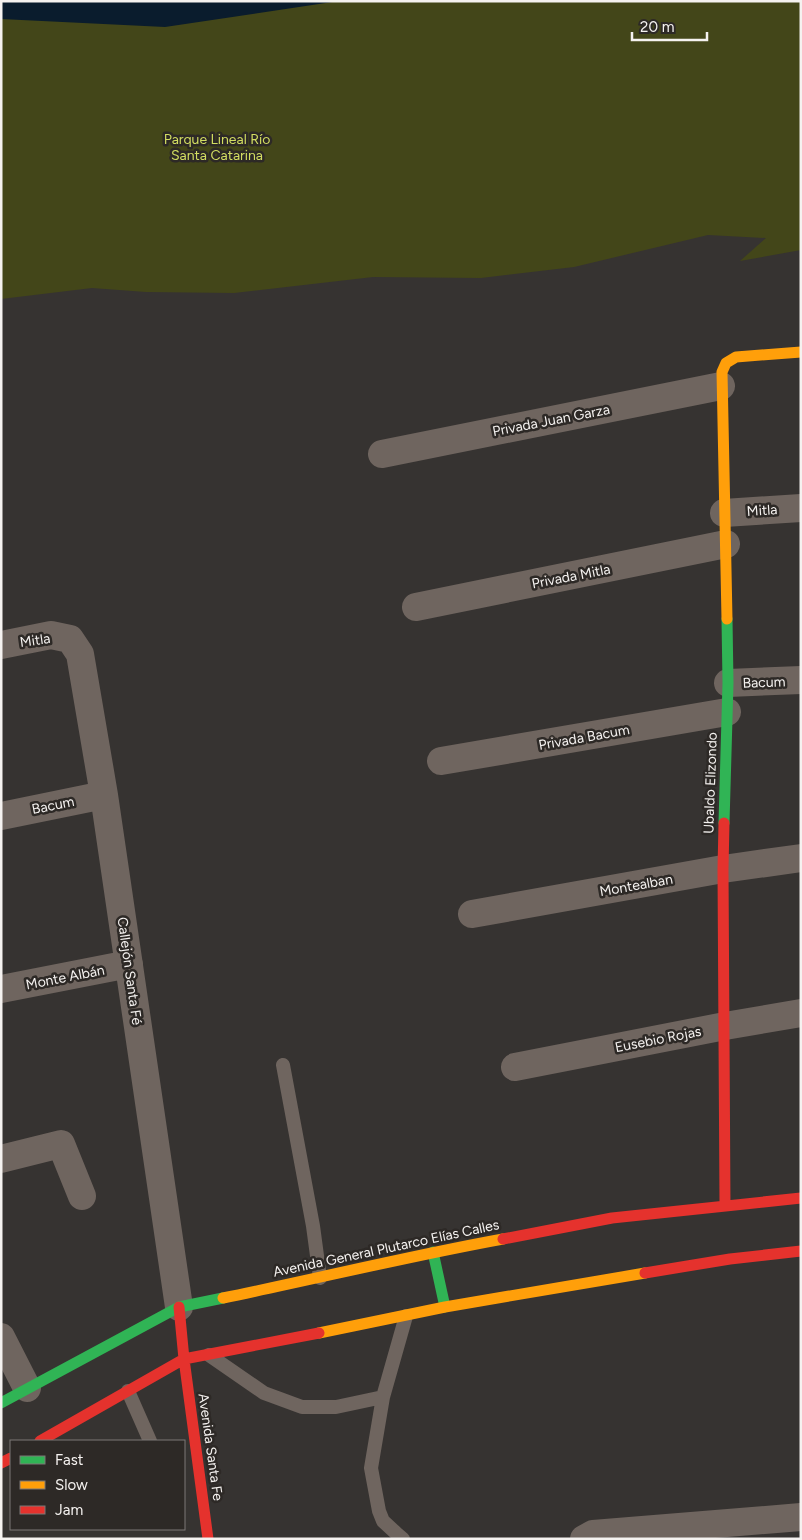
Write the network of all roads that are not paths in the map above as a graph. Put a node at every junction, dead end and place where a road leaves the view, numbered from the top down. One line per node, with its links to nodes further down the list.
1 (801, 352): 2 (street)
2 (724, 374): 3 (street, Privada Juan Garza); 5 (street, Ubaldo Elizondo)
3 (382, 454)
4 (801, 508): 5 (street, Mitla)
5 (724, 513): 6 (street, Ubaldo Elizondo)
6 (726, 544): 7 (street, Privada Mitla); 11 (street, Ubaldo Elizondo)
7 (416, 607)
8 (70, 639): 9 (street, Mitla); 14 (street, Callejón Santa Fé)
9 (1, 645)
10 (801, 680): 11 (street, Bacum)
11 (728, 683): 12 (street, Ubaldo Elizondo)
12 (727, 712): 13 (street, Privada Bacum); 17 (street, Ubaldo Elizondo)
13 (441, 761)
14 (104, 795): 15 (street, Bacum); 19 (street, Callejón Santa Fé)
15 (1, 816)
16 (801, 858): 17 (street, Montealban)
17 (723, 870): 18 (street, Montealban); 22 (street, Ubaldo Elizondo)
18 (472, 914)
19 (129, 964): 20 (street, Monte Albán); 32 (street, Callejón Santa Fé)
20 (1, 989)
21 (801, 1013): 22 (street, Eusebio Rojas)
22 (724, 1026): 24 (street, Eusebio Rojas); 28 (street, Ubaldo Elizondo)
23 (283, 1065): 31 (lane)
24 (515, 1067)
25 (1, 1159): 26 (street)
26 (82, 1196)
27 (801, 1198): 28 (street, Avenida General Plutarco Elías Calles)
28 (724, 1205): 30 (street, Avenida General Plutarco Elías Calles)
29 (801, 1251): 33 (street)
30 (433, 1252): 31 (street, Avenida General Plutarco Elías Calles); 33 (street)
31 (320, 1278): 32 (street, Avenida General Plutarco Elías Calles)
32 (179, 1307): 37 (street, Avenida Santa Fe); 38 (street, Avenida General Plutarco Elías Calles)
33 (445, 1307): 34 (street)
34 (406, 1316): 36 (street); 40 (lane)
35 (1, 1337): 38 (street)
36 (208, 1354): 37 (street); 40 (lane)
37 (184, 1359): 39 (street); 44 (street, Avenida Santa Fe)
38 (26, 1388): 41 (street, Avenida General Plutarco Elías Calles)
39 (128, 1391): 42 (street); 43 (lane)
40 (384, 1397): 48 (lane)
41 (1, 1403)
42 (42, 1440)
43 (150, 1440)
44 (197, 1457): 45 (lane); 47 (street, Avenida Santa Fe)
45 (185, 1463)
46 (801, 1517): 49 (street)
47 (208, 1539)
48 (403, 1539)
49 (584, 1539)

